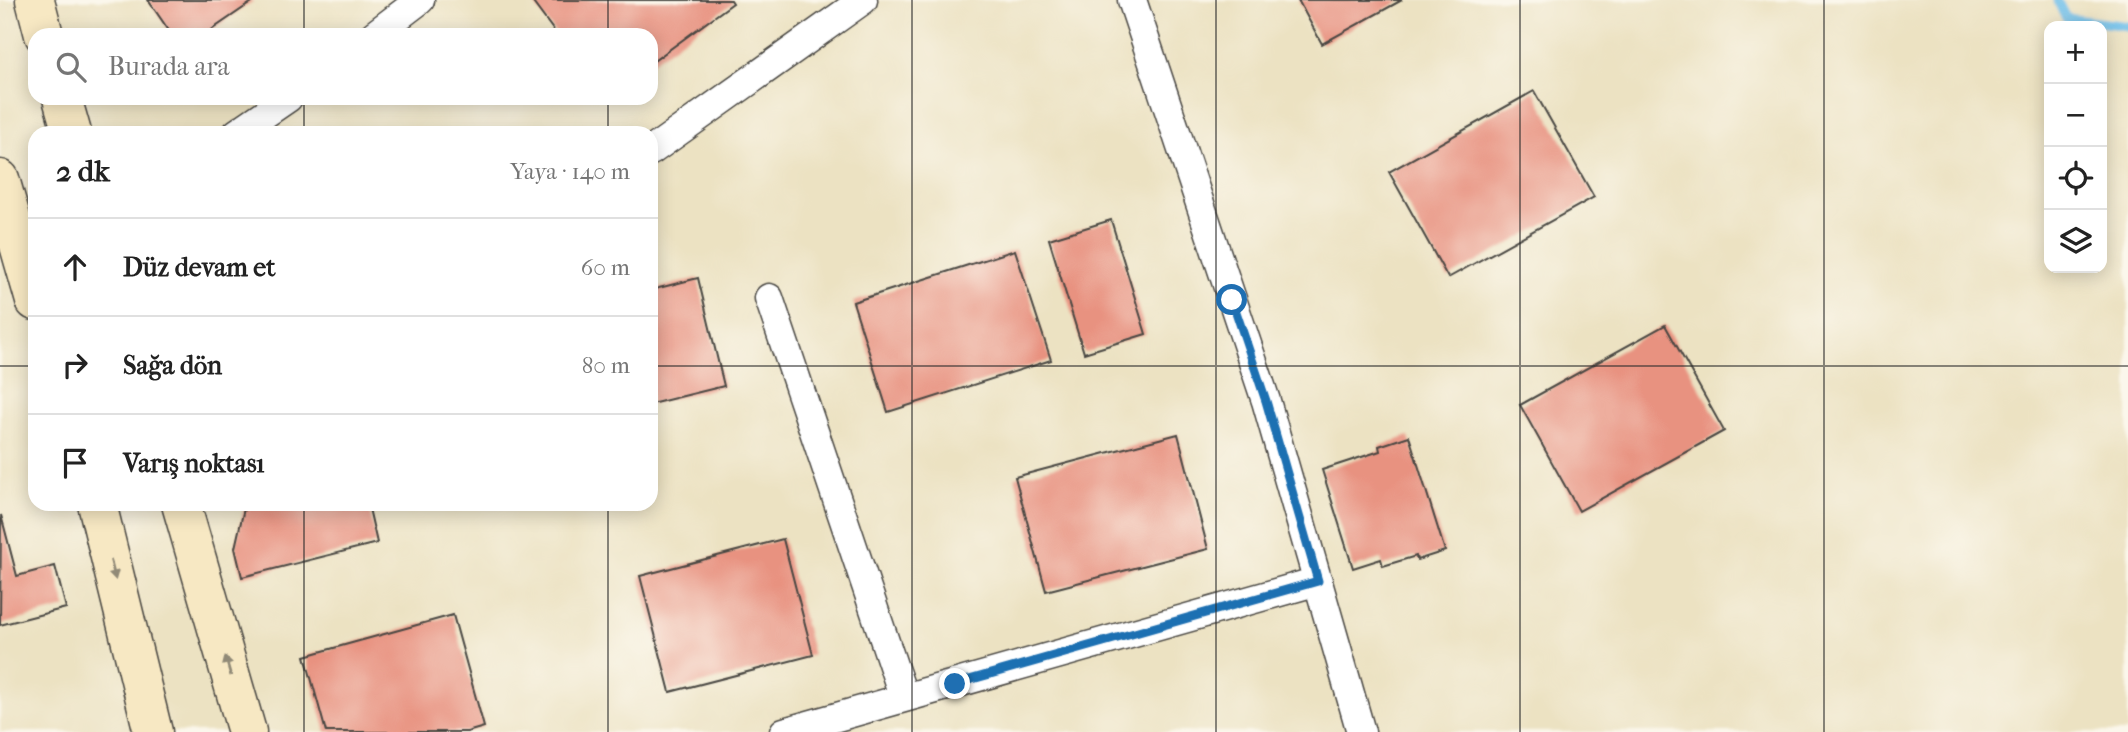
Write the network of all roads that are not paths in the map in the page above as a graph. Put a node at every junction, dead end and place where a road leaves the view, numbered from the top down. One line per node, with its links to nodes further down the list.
1 (35, 0): 5 (main road)
2 (420, 0): 6 (street)
3 (863, 0): 11 (street)
4 (1132, 0): 17 (street)
5 (42, 28)
6 (383, 28)
7 (64, 105): 9 (main road)
8 (278, 105): 10 (street)
9 (70, 126)
10 (247, 126)
11 (658, 146)
12 (0, 179): 13 (main road)
13 (28, 277)
14 (769, 298): 18 (street)
15 (99, 511): 19 (main road, one-way to 19)
16 (183, 511): 20 (main road, one-way to 16)
17 (1318, 581): 18 (street); 22 (street)
18 (904, 698): 21 (street)
19 (152, 732)
20 (247, 732)
21 (784, 732)
22 (1361, 732)

